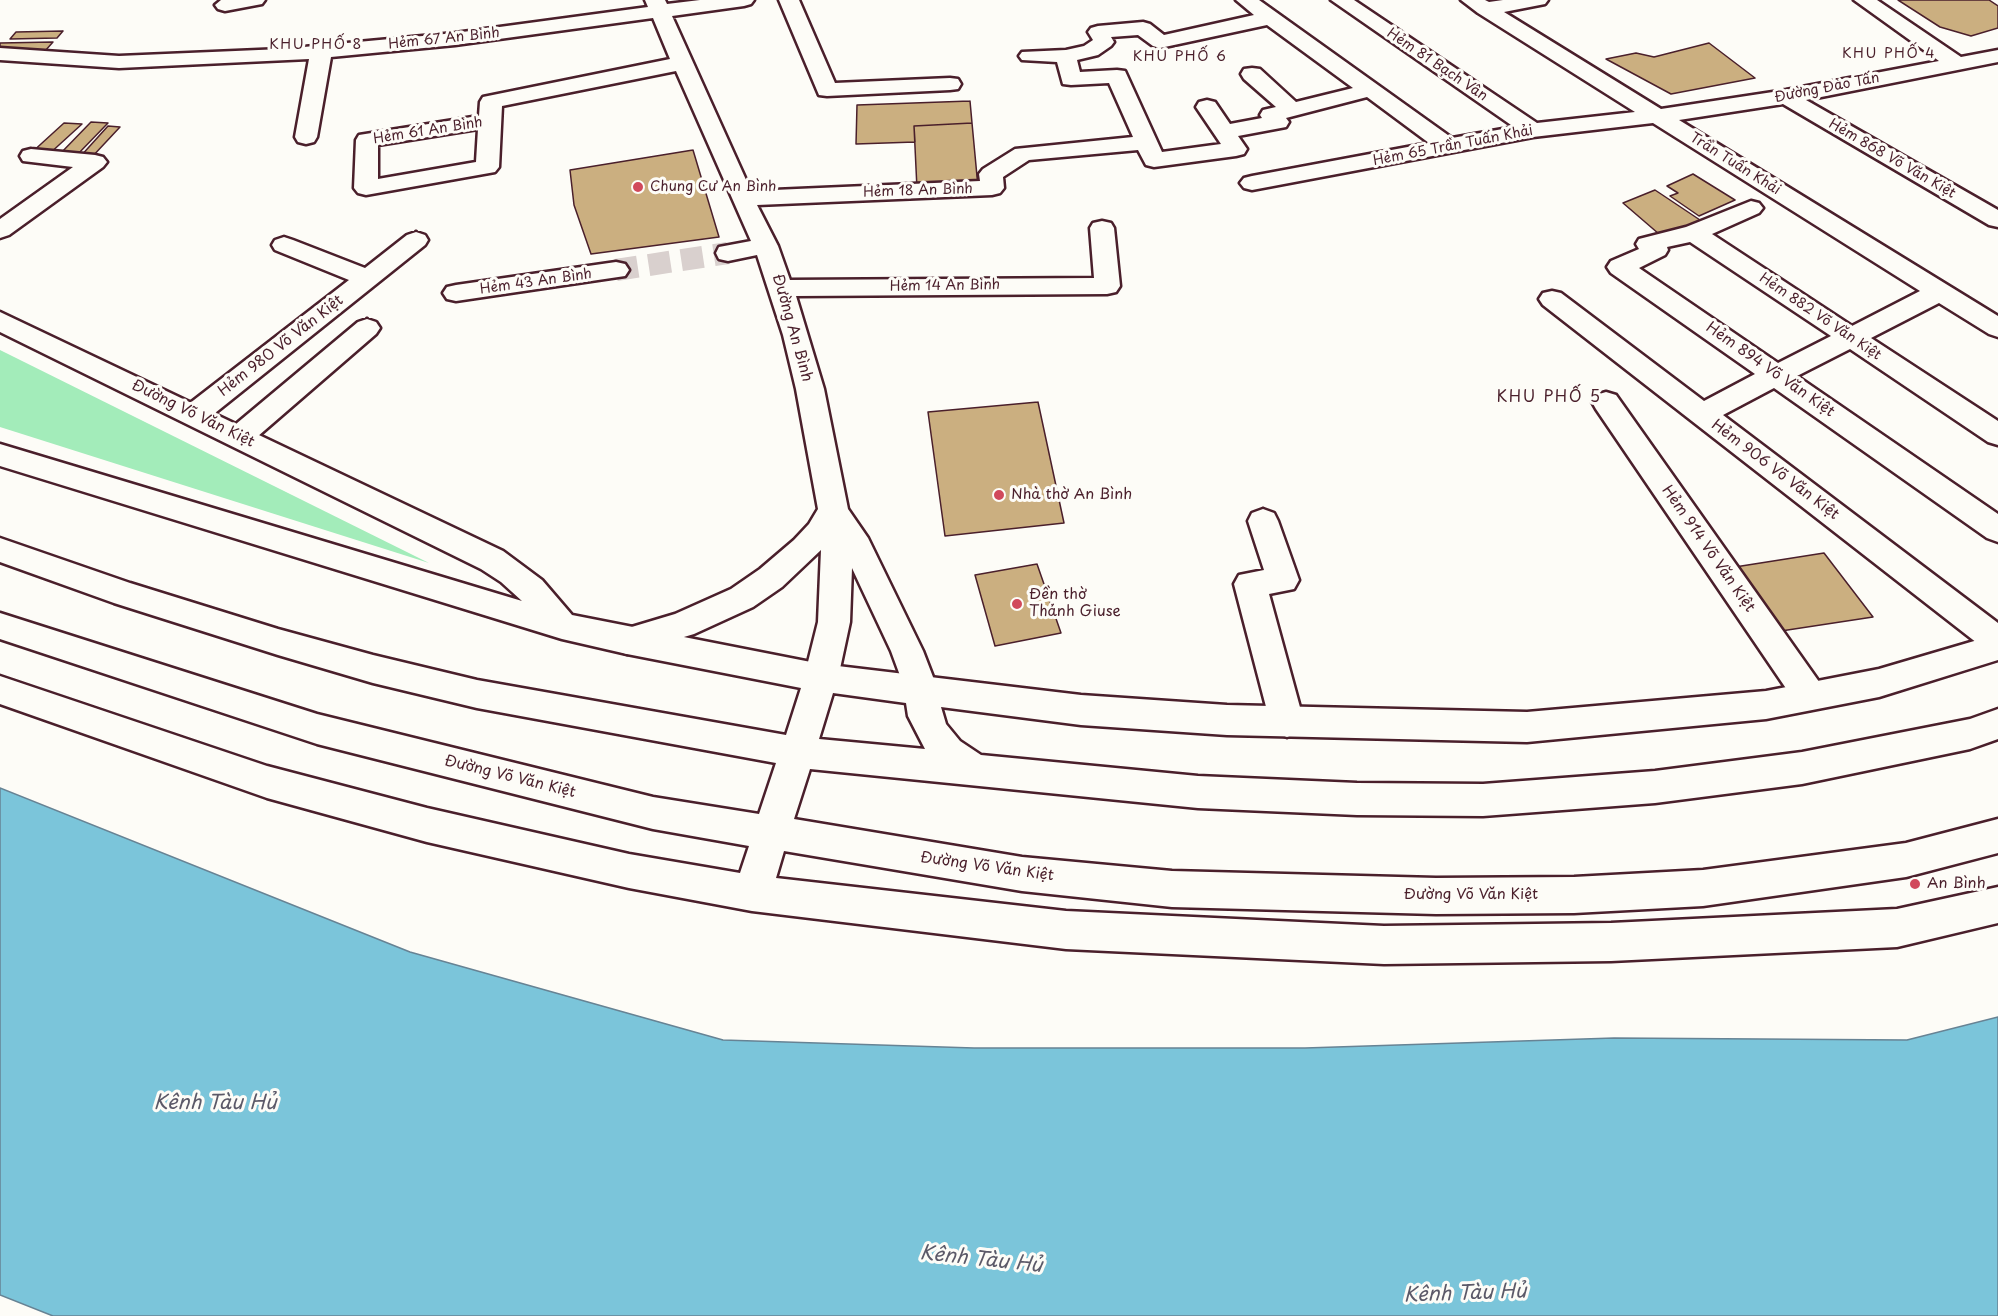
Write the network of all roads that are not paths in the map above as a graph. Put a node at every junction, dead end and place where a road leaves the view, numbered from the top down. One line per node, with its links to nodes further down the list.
1 (255, 0): 9 (main road)
2 (744, 0): 10 (main road, Hẻm 67 An Bình)
3 (789, 0): 20 (main road)
4 (1246, 0): 11 (main road)
5 (1341, 0): 27 (main road, Hẻm 81 Bạch Vân)
6 (1538, 0): 8 (main road)
7 (1864, 0): 18 (main road)
8 (1478, 4): 25 (main road, Trần Tuấn Khải)
9 (225, 5)
10 (658, 5): 12 (main road, Hẻm 67 An Bình); 17 (main road, Đường An Bình)
11 (1271, 18): 15 (main road); 21 (main road)
12 (321, 52): 13 (main road, Hẻm 67 An Bình); 28 (main road)
13 (0, 54)
14 (1029, 56): 15 (main road)
15 (1066, 56): 30 (main road)
16 (1998, 56): 18 (main road, Đường Đào Tấn)
17 (683, 63): 26 (main road, Hẻm 61 An Bình); 34 (main road, Đường An Bình)
18 (1956, 63): 22 (main road, Đường Đào Tấn)
19 (1251, 74): 24 (main road)
20 (950, 84)
21 (1370, 90): 24 (main road); 31 (main road)
22 (1786, 97): 25 (main road, Đường Đào Tấn); 36 (main road, Hẻm 868 Võ Văn Kiệt)
23 (1207, 107): 29 (main road)
24 (1292, 110): 29 (main road)
25 (1655, 115): 27 (main road, Hẻm 65 Trần Tuấn Khải); 47 (main road, Trần Tuấn Khải)
26 (489, 121): 26 (main road, Hẻm 61 An Bình)
27 (1533, 130): 31 (main road, Hẻm 65 Trần Tuấn Khải)
28 (306, 137)
29 (1230, 141): 30 (main road)
30 (1145, 143): 34 (main road, Hẻm 18 An Bình)
31 (1448, 146): 33 (main road, Hẻm 65 Trần Tuấn Khải)
32 (31, 156): 38 (main road)
33 (1252, 183)
34 (742, 198): 42 (main road, Đường An Bình)
35 (1751, 207): 39 (main road)
36 (1998, 220)
37 (1102, 228): 46 (main road, Hẻm 14 An Bình)
38 (0, 230)
39 (1694, 233): 53 (main road, Hẻm 882 Võ Văn Kiệt); 54 (main road, Hẻm 894 Võ Văn Kiệt)
40 (416, 240): 45 (main road, Hẻm 980 Võ Văn Kiệt)
41 (285, 244): 45 (main road)
42 (766, 246): 43 (main road); 46 (main road, Đường An Bình)
43 (728, 253)
44 (616, 270): 48 (main road, Hẻm 43 An Bình)
45 (367, 278): 56 (main road, Hẻm 980 Võ Văn Kiệt)
46 (782, 288): 61 (main road, Đường An Bình)
47 (1938, 292): 52 (main road, Trần Tuấn Khải); 53 (main road)
48 (456, 293)
49 (1552, 299): 57 (main road, Hẻm 906 Võ Văn Kiệt)
50 (0, 321): 56 (main road, Đường Võ Văn Kiệt)
51 (367, 328): 59 (main road)
52 (1998, 328)
53 (1850, 337): 54 (main road); 58 (main road, Hẻm 882 Võ Văn Kiệt)
54 (1776, 375): 57 (main road); 63 (main road, Hẻm 894 Võ Văn Kiệt)
55 (1606, 402): 73 (main road, Hẻm 914 Võ Văn Kiệt)
56 (195, 414): 59 (main road, Đường Võ Văn Kiệt)
57 (1701, 414): 68 (main road, Hẻm 906 Võ Văn Kiệt)
58 (1998, 435)
59 (240, 436): 66 (main road, Đường Võ Văn Kiệt)
60 (0, 455): 66 (main road)
61 (833, 510): 67 (main road); 70 (main road, Đường An Bình); 72 (main road)
62 (1263, 521): 74 (main road)
63 (1998, 530)
64 (0, 550): 76 (main road)
65 (0, 626): 78 (main road, Đường Võ Văn Kiệt)
66 (562, 626): 67 (main road)
67 (627, 641): 70 (main road)
68 (1998, 641)
69 (1998, 646): 73 (main road)
70 (821, 678): 72 (main road); 76 (main road, Đường An Bình)
71 (0, 690): 80 (main road)
72 (921, 690): 74 (main road); 77 (main road)
73 (1810, 696): 74 (main road)
74 (1287, 722)
75 (1998, 724): 77 (main road)
76 (797, 752): 77 (main road); 78 (main road, Đường An Bình)
77 (976, 771)
78 (771, 834): 79 (main road, Đường Võ Văn Kiệt); 80 (main road, Đường An Bình)
79 (1998, 836)
80 (752, 893): 81 (main road)
81 (1998, 905)

